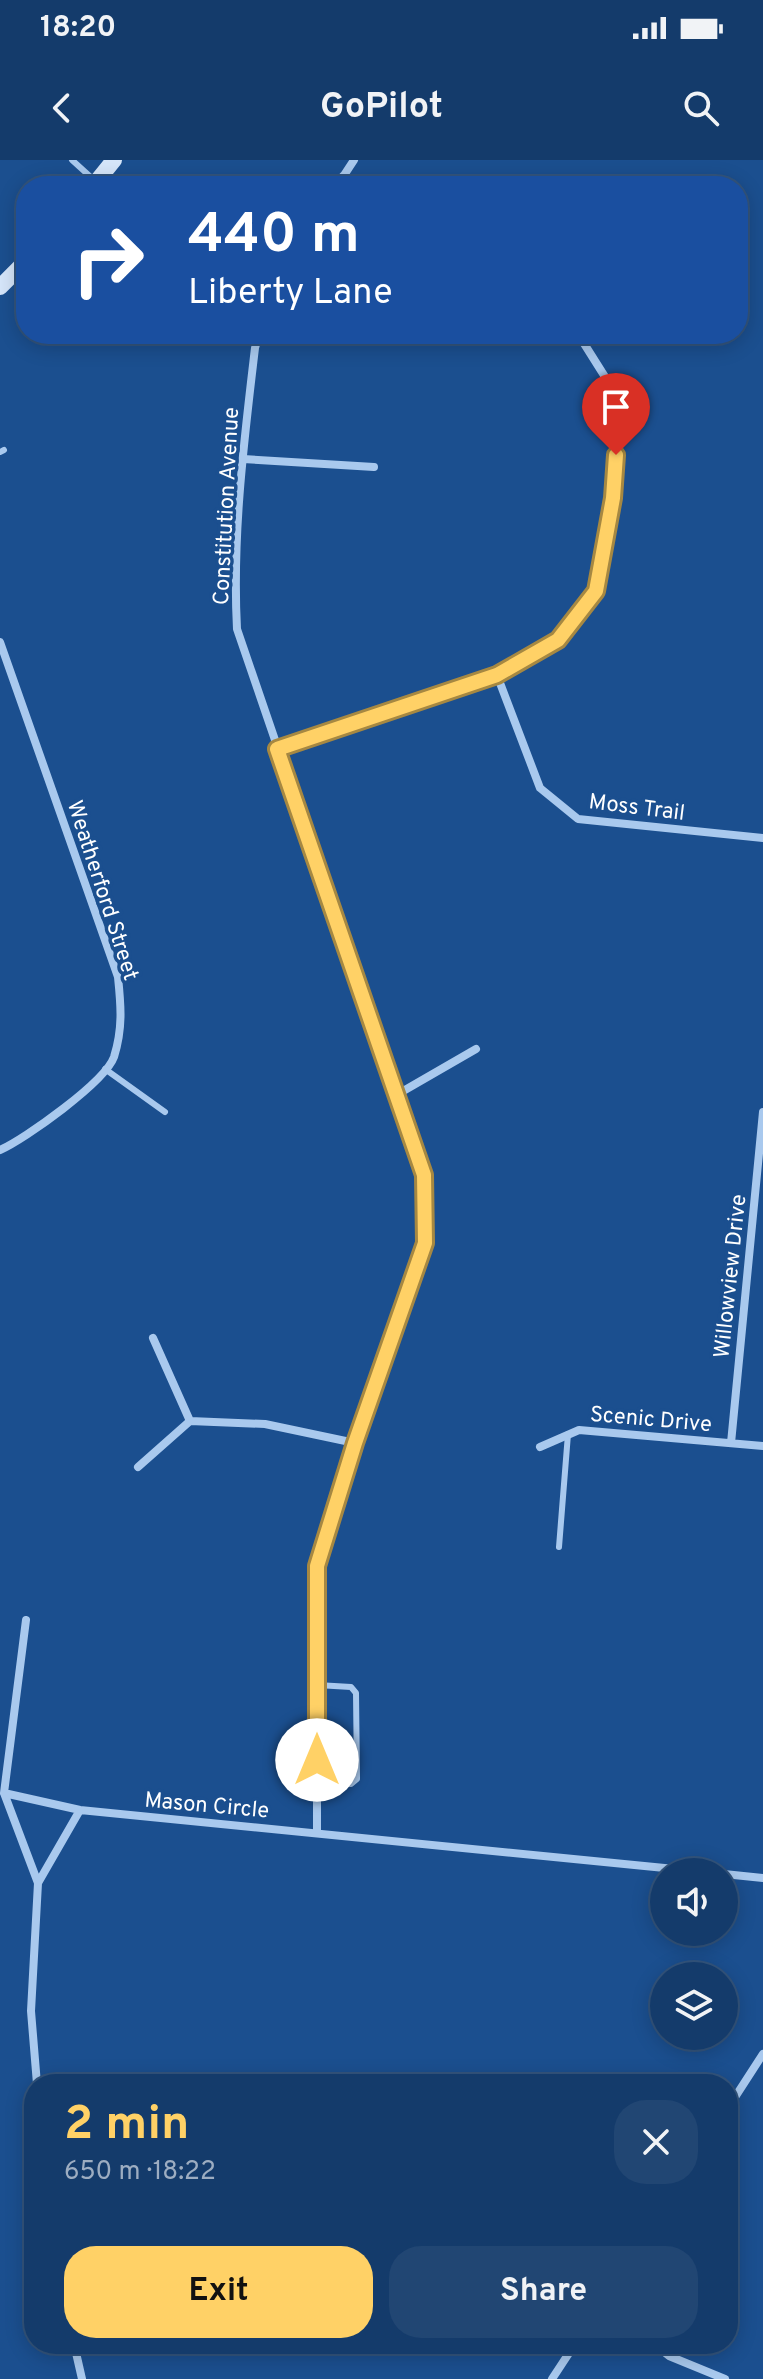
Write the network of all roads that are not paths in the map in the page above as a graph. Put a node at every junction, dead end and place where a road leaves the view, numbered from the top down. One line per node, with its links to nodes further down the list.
1 (72, 160): 4 (lane)
2 (114, 160): 5 (main road)
3 (354, 160): 6 (street)
4 (87, 176)
5 (101, 176)
6 (343, 176)
7 (16, 271): 8 (main road)
8 (0, 287)
9 (256, 344): 11 (street, Constitution Avenue)
10 (587, 344): 14 (street)
11 (243, 459): 12 (street); 15 (street, Constitution Avenue)
12 (374, 467)
13 (0, 642): 18 (street, Weatherford Street)
14 (497, 675): 15 (street); 16 (street, Moss Trail)
15 (277, 749): 19 (street, Constitution Avenue)
16 (763, 838)
17 (476, 1049): 19 (street)
18 (105, 1069): 20 (lane); 22 (street, Weatherford Street)
19 (398, 1094): 26 (street, Constitution Avenue)
20 (165, 1112)
21 (763, 1112): 27 (street, Willowview Drive)
22 (0, 1150)
23 (153, 1338): 24 (street)
24 (190, 1421): 26 (street); 30 (street)
25 (568, 1434): 27 (street, Scenic Drive); 29 (street, Scenic Drive); 31 (lane)
26 (355, 1443): 33 (street, Constitution Avenue)
27 (731, 1443): 28 (street, Scenic Drive)
28 (763, 1446)
29 (540, 1447)
30 (138, 1467)
31 (559, 1547)
32 (26, 1620): 35 (street)
33 (317, 1685): 34 (street, Constitution Avenue); 34 (lane)
34 (317, 1785): 37 (street, Constitution Avenue)
35 (4, 1793): 36 (street, Mason Circle); 41 (street)
36 (80, 1810): 37 (street, Mason Circle); 41 (street)
37 (317, 1832): 38 (street, Mason Circle)
38 (650, 1866)
39 (738, 1875): 40 (street)
40 (763, 1878)
41 (38, 1883): 43 (street)
42 (763, 2054): 44 (street)
43 (36, 2074)
44 (738, 2093)
45 (76, 2354): 48 (street)
46 (568, 2354): 49 (street)
47 (666, 2354): 50 (street)
48 (82, 2379)
49 (552, 2379)
50 (725, 2379)

